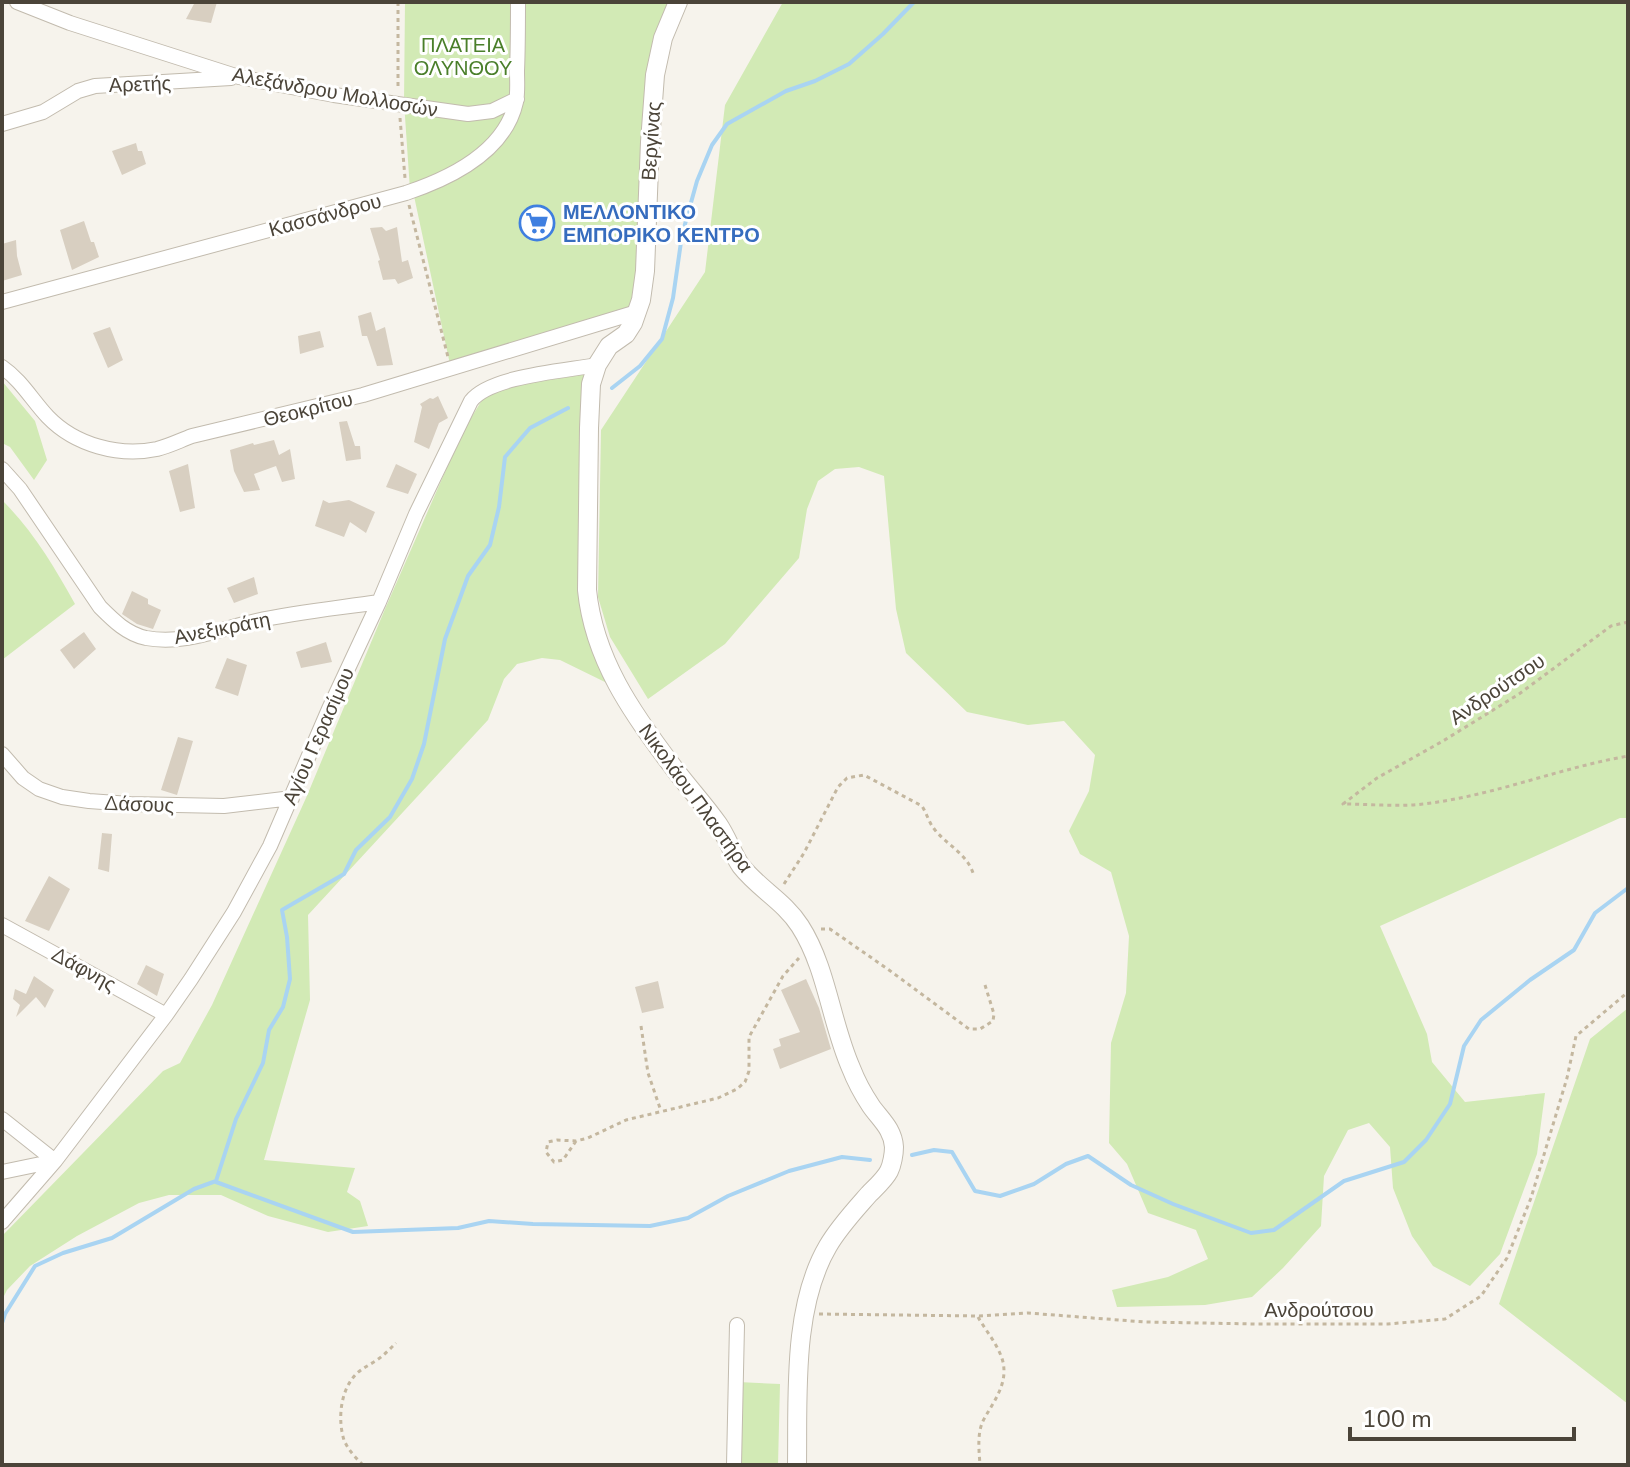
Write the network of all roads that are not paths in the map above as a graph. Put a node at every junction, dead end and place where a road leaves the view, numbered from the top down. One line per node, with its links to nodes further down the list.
1 (17, 2): 4 (street, Αλεξάνδρου Μολλοσών)
2 (518, 2): 5 (street, Κασσάνδρου)
3 (678, 2): 8 (street, Βεργίνας)
4 (239, 77): 5 (street, Αλεξάνδρου Μολλοσών); 6 (street, Αρετής)
5 (517, 99): 7 (street, Κασσάνδρου)
6 (2, 124)
7 (2, 302)
8 (637, 312): 9 (street, Βεργίνας); 10 (street, Θεοκρίτου)
9 (597, 365): 12 (street, Αγίου Γερασίμου); 23 (street, Νικολάου Πλαστήρα)
10 (2, 367)
11 (2, 469): 12 (street, Ανεξικράτη)
12 (379, 602): 14 (street, Αγίου Γερασίμου)
13 (2, 754): 14 (street, Δάσους)
14 (292, 798): 16 (street, Αγίου Γερασίμου)
15 (2, 925): 16 (street, Δάφνης)
16 (166, 1015): 18 (street, Αγίου Γερασίμου)
17 (2, 1119): 18 (street)
18 (55, 1161): 19 (street); 20 (street, Αγίου Γερασίμου)
19 (2, 1172)
20 (2, 1222)
21 (737, 1325): 22 (street)
22 (734, 1465)
23 (797, 1465)

